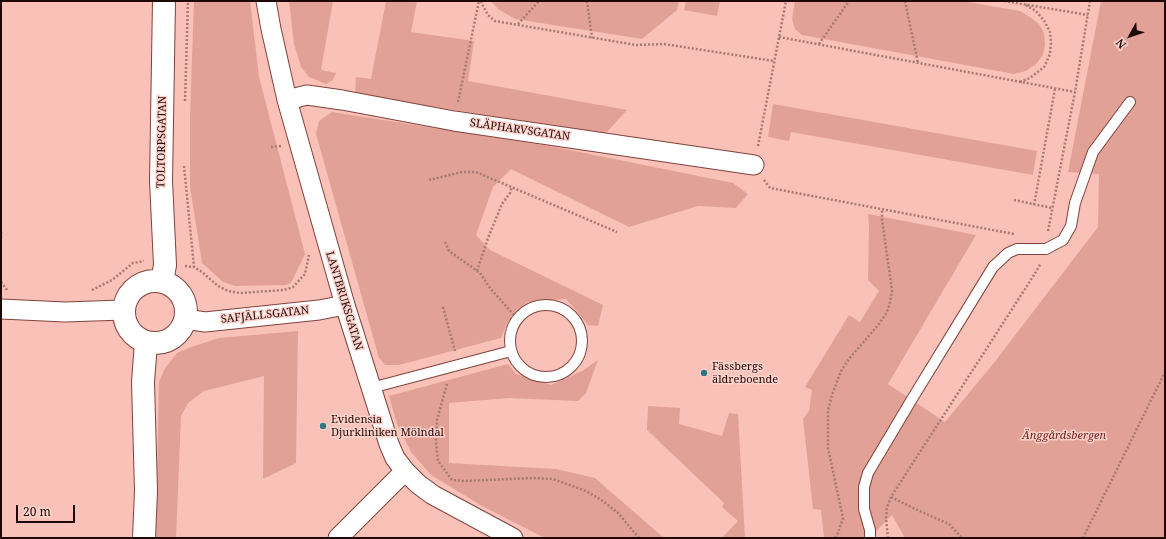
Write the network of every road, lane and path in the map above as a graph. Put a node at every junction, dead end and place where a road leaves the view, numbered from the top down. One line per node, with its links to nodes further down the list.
1 (164, 1): 46 (street, TOLTORPSGATAN)
2 (188, 1): 24 (path)
3 (266, 1): 22 (street, LANTBRUKSGATAN)
4 (480, 1): 13 (path); 25 (path)
5 (539, 1): 13 (path)
6 (587, 1): 15 (path)
7 (786, 1): 14 (path)
8 (849, 1): 16 (path)
9 (905, 1): 18 (path)
10 (1004, 1): 11 (path)
11 (1024, 4): 12 (path); 19 (path)
12 (1088, 15)
13 (518, 25): 15 (path)
14 (779, 37): 16 (path); 17 (path)
15 (592, 38): 17 (path)
16 (819, 44): 18 (path)
17 (774, 61): 28 (path)
18 (918, 63): 19 (path)
19 (1020, 82): 20 (path)
20 (1055, 89): 21 (path); 33 (path)
21 (1075, 92)
22 (287, 100): 25 (street, SLÄPHARVSGATAN); 50 (street, LANTBRUKSGATAN)
23 (1130, 102): 69 (lane)
24 (185, 108)
25 (454, 120): 28 (street, SLÄPHARVSGATAN)
26 (271, 147): 27 (path)
27 (284, 153)
28 (754, 164): 35 (path)
29 (184, 165): 44 (path)
30 (429, 180): 31 (path)
31 (512, 187): 38 (path); 45 (path)
32 (1014, 200): 33 (path)
33 (1034, 204): 34 (path)
34 (1052, 208)
35 (882, 210): 40 (path); 68 (path)
36 (1048, 230): 39 (path)
37 (1, 231): 41 (path)
38 (618, 232)
39 (1042, 234)
40 (1020, 235)
41 (1, 238)
42 (445, 242): 45 (path)
43 (308, 250): 44 (path)
44 (194, 266): 46 (path)
45 (477, 271): 55 (path)
46 (164, 274): 48 (path); 53 (street); 54 (street)
47 (1, 282): 49 (path)
48 (91, 291)
49 (11, 293)
50 (345, 305): 54 (street, SAFJÄLLSGATAN); 61 (street, LANTBRUKSGATAN)
51 (443, 307): 58 (path)
52 (1, 310): 53 (street)
53 (123, 310): 56 (street)
54 (185, 319): 56 (street)
55 (503, 341)
56 (146, 343): 64 (street)
57 (511, 351): 57 (lane); 58 (lane)
58 (459, 365): 59 (lane)
59 (444, 369): 61 (lane); 67 (path)
60 (1165, 372): 71 (path)
61 (371, 388): 62 (street, LANTBRUKSGATAN)
62 (405, 471): 65 (street); 66 (street, LANTBRUKSGATAN)
63 (892, 497): 70 (path)
64 (144, 538)
65 (338, 538)
66 (513, 538)
67 (639, 538)
68 (835, 538)
69 (870, 538)
70 (962, 538)
71 (1083, 538)

